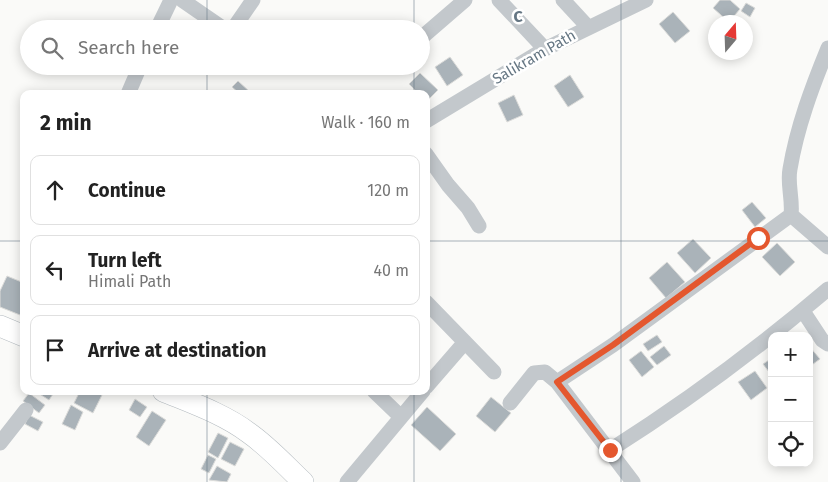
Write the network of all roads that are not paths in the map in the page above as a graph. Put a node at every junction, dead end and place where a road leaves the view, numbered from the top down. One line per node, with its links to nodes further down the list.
1 (170, 0): 8 (street)
2 (182, 0): 9 (street)
3 (253, 0): 10 (street)
4 (465, 0): 12 (street)
5 (499, 0): 14 (street)
6 (563, 0): 11 (street)
7 (646, 0): 11 (street, Salikram Path)
8 (161, 20)
9 (211, 20)
10 (240, 20)
11 (588, 27): 14 (street, Salikram Path)
12 (430, 30)
13 (828, 48): 19 (street)
14 (546, 49): 17 (street, Salikram Path)
15 (136, 75): 16 (street)
16 (130, 90)
17 (430, 120)
18 (430, 160): 20 (street)
19 (790, 215): 21 (street); 29 (street)
20 (479, 226)
21 (828, 247)
22 (828, 289): 24 (street)
23 (430, 306): 25 (street)
24 (803, 311): 26 (street); 37 (street)
25 (465, 342): 27 (street); 28 (street)
26 (828, 344)
27 (494, 372)
28 (430, 382)
29 (557, 382): 33 (street); 37 (street)
30 (172, 395): 38 (street)
31 (378, 395): 35 (street)
32 (420, 395): 35 (street)
33 (510, 403)
34 (26, 410): 36 (street)
35 (401, 417): 39 (street)
36 (0, 443)
37 (610, 450): 40 (street)
38 (303, 482)
39 (347, 482)
40 (633, 482)

